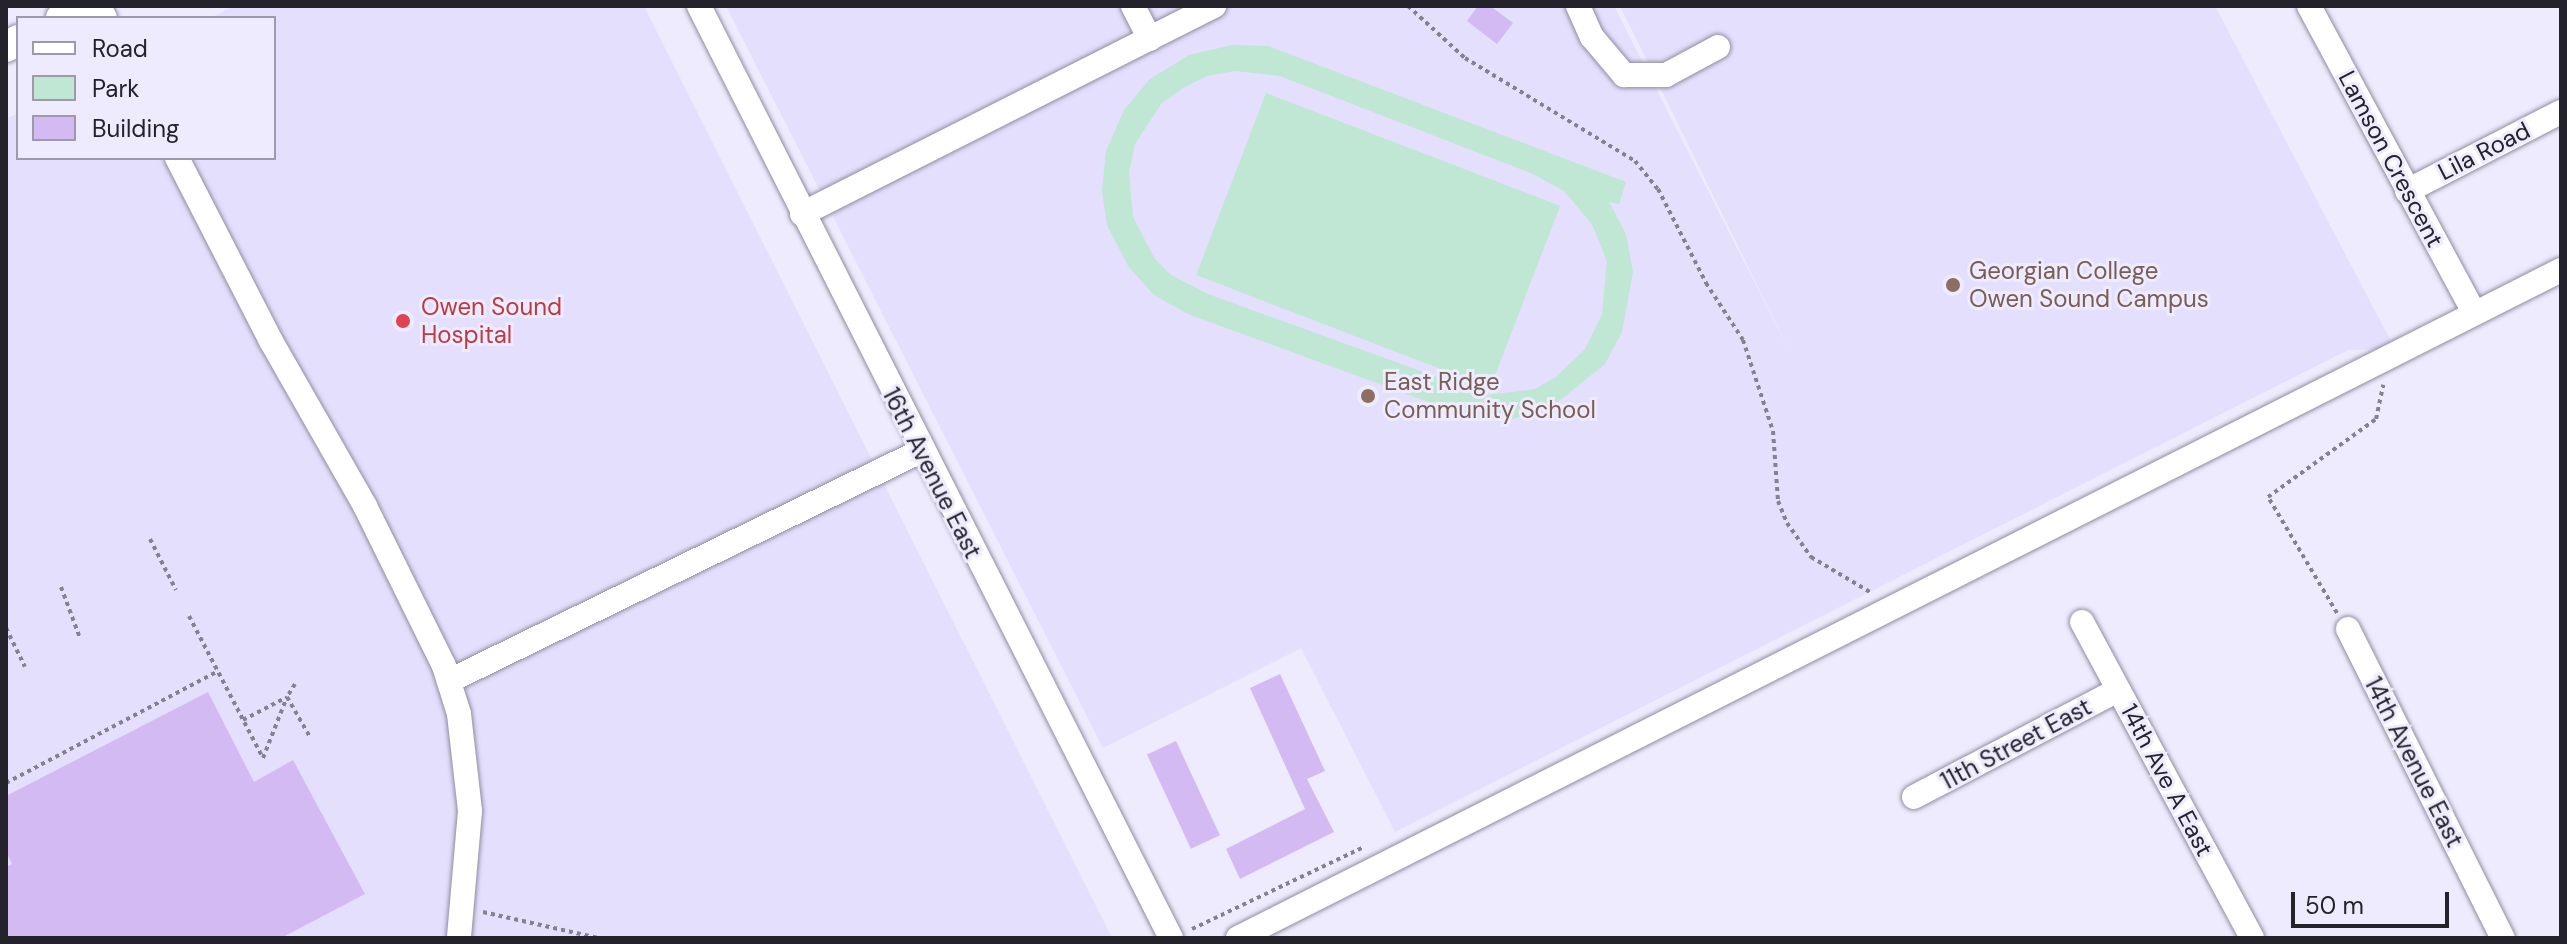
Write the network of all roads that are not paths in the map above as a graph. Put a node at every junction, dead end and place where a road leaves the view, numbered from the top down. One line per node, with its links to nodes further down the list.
1 (84, 6): 7 (main road)
2 (699, 6): 13 (street, 16th Avenue East)
3 (1133, 6): 8 (street)
4 (1214, 6): 8 (street)
5 (1578, 6): 9 (street)
6 (2309, 6): 12 (street, Lamson Crescent)
7 (65, 16)
8 (1150, 39): 13 (street)
9 (1718, 47)
10 (2561, 112): 12 (street, Lila Road)
11 (178, 160): 19 (street)
12 (2407, 191): 15 (street, Lamson Crescent)
13 (802, 214): 16 (street, 16th Avenue East)
14 (2561, 270): 15 (street)
15 (2474, 312): 24 (street)
16 (921, 451): 19 (street); 23 (street, 16th Avenue East)
17 (2082, 622): 20 (street, 14th Ave A East)
18 (2348, 629): 26 (street, 14th Avenue East)
19 (449, 681): 22 (street)
20 (2118, 690): 21 (street, 11th Street East); 25 (street, 14th Ave A East)
21 (1914, 797)
22 (459, 938)
23 (1171, 938)
24 (1238, 938)
25 (2252, 938)
26 (2503, 938)

